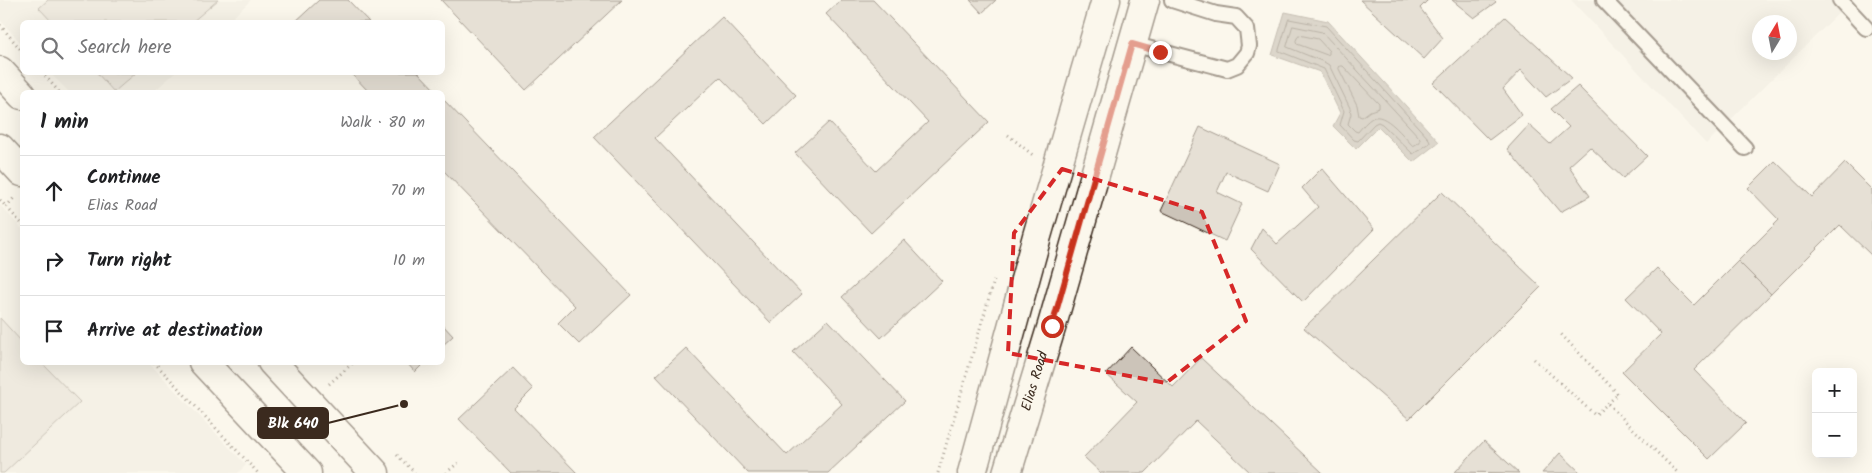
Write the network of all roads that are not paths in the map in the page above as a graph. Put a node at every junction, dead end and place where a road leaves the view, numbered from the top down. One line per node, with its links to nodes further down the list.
1 (1106, 0): 17 (main road)
2 (1144, 0): 7 (main road, Elias Road)
3 (1172, 0): 7 (lane)
4 (1604, 0): 11 (lane)
5 (1840, 0): 6 (lane)
6 (1866, 28)
7 (1132, 44): 18 (main road, Elias Road)
8 (0, 71): 9 (main road)
9 (20, 93)
10 (0, 148): 12 (main road)
11 (1745, 148)
12 (20, 170)
13 (206, 365): 15 (main road)
14 (275, 365): 16 (main road)
15 (307, 473)
16 (375, 473)
17 (972, 473)
18 (1008, 473)

